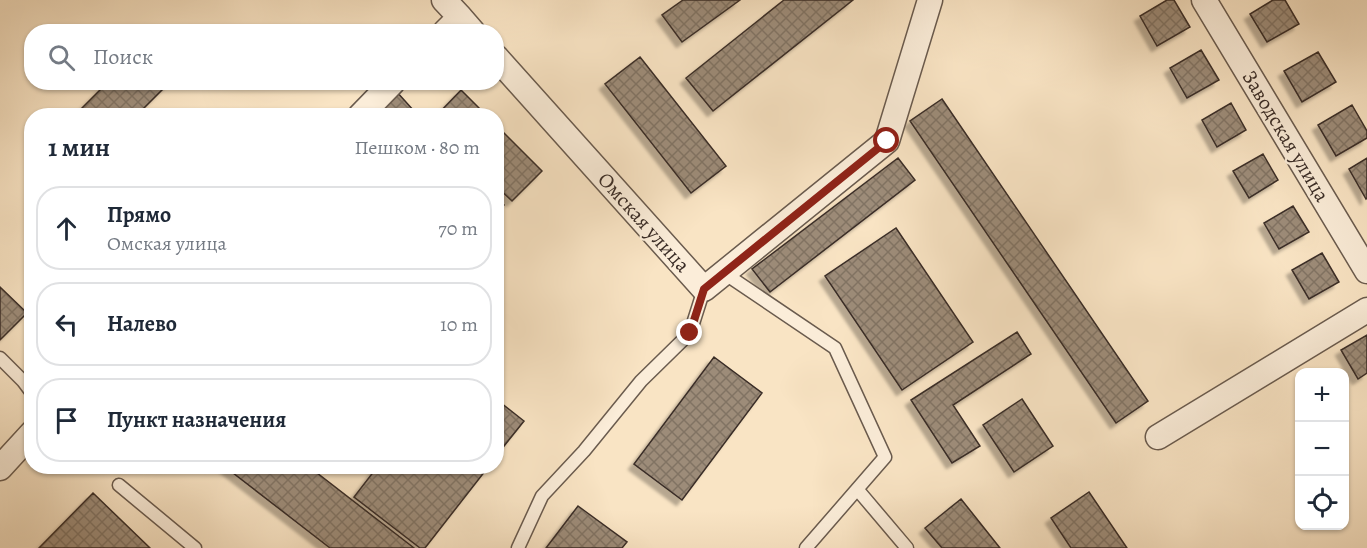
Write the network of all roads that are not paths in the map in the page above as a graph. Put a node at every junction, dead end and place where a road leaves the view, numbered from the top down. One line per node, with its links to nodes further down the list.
1 (930, 0): 7 (street, Омская улица)
2 (1204, 0): 6 (street, Заводская улица)
3 (504, 66): 8 (street, Омская улица)
4 (385, 90): 5 (street)
5 (368, 108)
6 (1367, 271)
7 (724, 273): 8 (street, Омская улица); 16 (lane)
8 (704, 289): 18 (lane)
9 (1367, 310): 12 (street)
10 (0, 358): 11 (lane)
11 (24, 381)
12 (1158, 436)
13 (24, 442): 14 (street)
14 (0, 468)
15 (119, 485): 17 (lane)
16 (857, 489): 19 (lane); 20 (lane)
17 (195, 548)
18 (518, 548)
19 (806, 548)
20 (907, 548)

